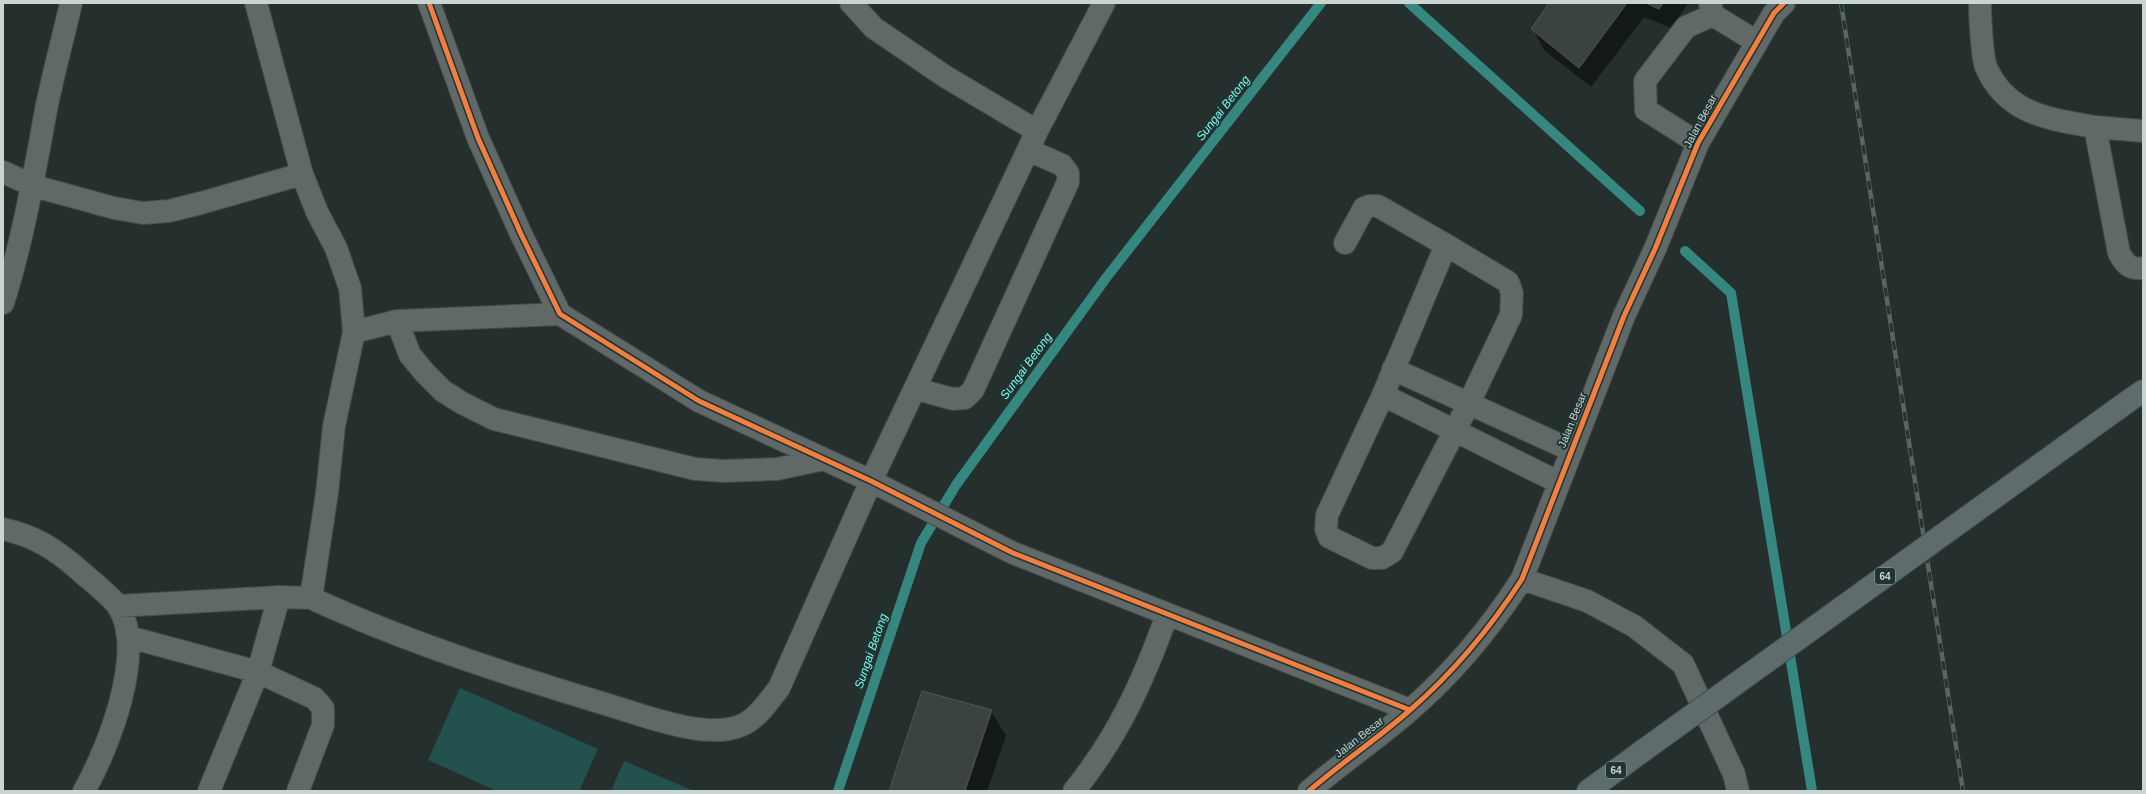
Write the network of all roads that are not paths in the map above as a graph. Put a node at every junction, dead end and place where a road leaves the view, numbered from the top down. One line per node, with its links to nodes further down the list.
1 (71, 3): 16 (street)
2 (256, 3): 15 (street)
3 (429, 3): 21 (street)
4 (851, 3): 12 (street)
5 (1104, 3): 12 (street)
6 (1784, 3): 9 (street, Jalan Besar)
7 (1980, 3): 10 (street)
8 (1712, 9): 9 (street); 13 (street)
9 (1757, 42): 13 (street, Jalan Besar)
10 (2095, 127): 11 (street); 19 (street)
11 (2143, 131)
12 (1033, 140): 25 (street); 25 (street)
13 (1698, 143): 30 (street, Jalan Besar)
14 (3, 172): 16 (street)
15 (302, 174): 16 (street); 23 (street)
16 (34, 186): 20 (street)
17 (1344, 243): 18 (street)
18 (1446, 244): 24 (street); 28 (street)
19 (2143, 268)
20 (3, 303)
21 (560, 314): 22 (street); 31 (street)
22 (397, 321): 23 (street); 31 (street)
23 (354, 332): 37 (street)
24 (1393, 370): 26 (street); 28 (street)
25 (916, 389): 32 (street)
26 (1383, 395): 29 (street); 29 (street)
27 (2135, 397): 48 (main road, 64, bridge)
28 (1469, 403): 29 (street); 30 (street)
29 (1454, 432): 33 (street)
30 (1571, 450): 33 (street, Jalan Besar)
31 (824, 459): 32 (street)
32 (871, 481): 37 (street); 39 (street)
33 (1558, 482): 35 (street, Jalan Besar)
34 (3, 529): 38 (street)
35 (1522, 579): 42 (street, Jalan Besar); 49 (street)
36 (279, 597): 37 (street); 38 (street); 41 (street)
37 (311, 598)
38 (118, 606): 40 (street)
39 (1167, 615): 42 (street); 46 (street)
40 (129, 637): 41 (street); 43 (street)
41 (258, 672): 44 (street); 45 (street)
42 (1410, 710): 47 (street, Jalan Besar)
43 (84, 791)
44 (209, 791)
45 (298, 791)
46 (1074, 791)
47 (1309, 791)
48 (1588, 791)
49 (1738, 791)

